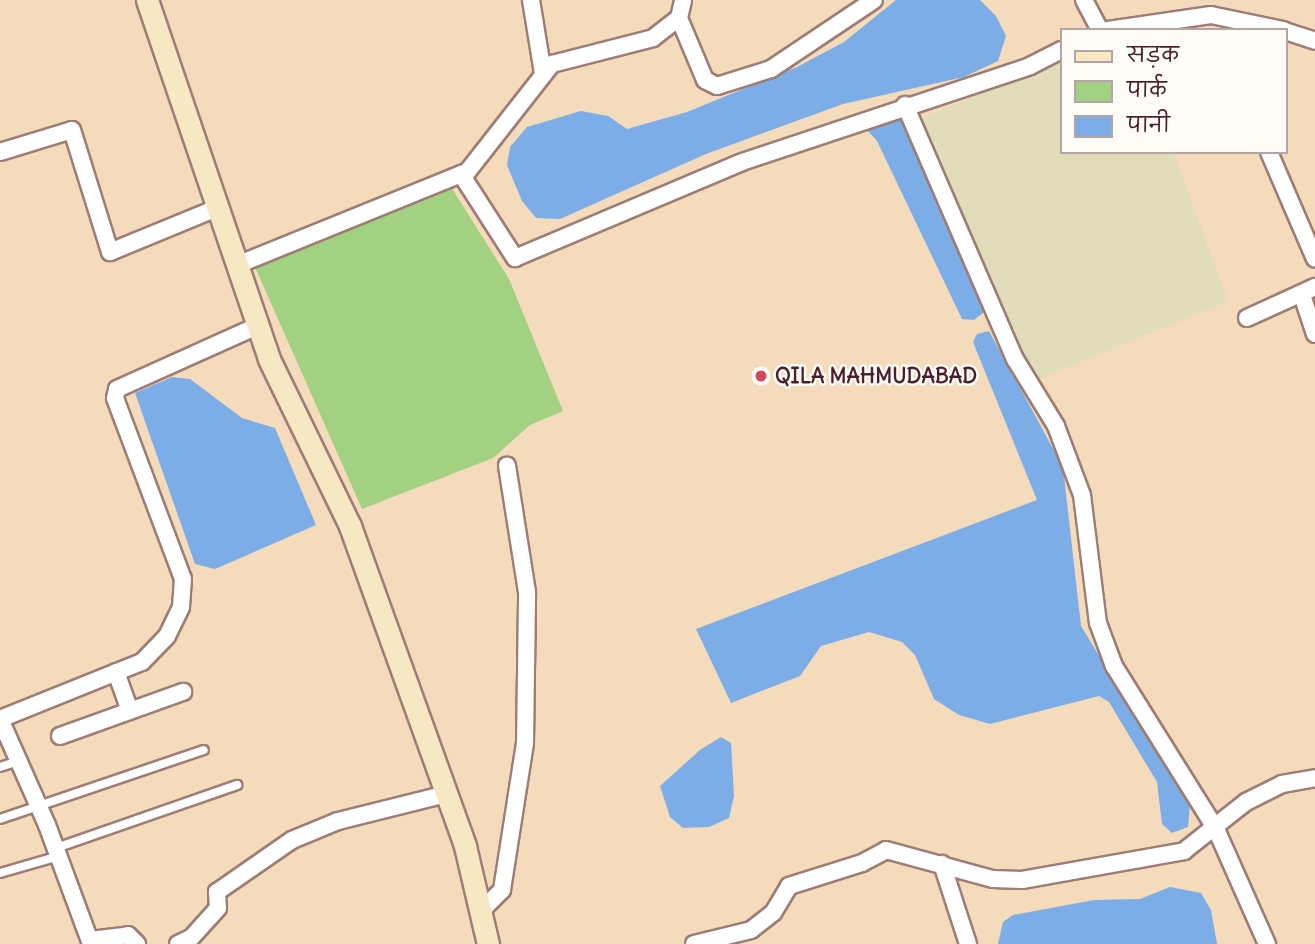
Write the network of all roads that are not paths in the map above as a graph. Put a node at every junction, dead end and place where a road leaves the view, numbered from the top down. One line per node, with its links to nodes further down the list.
1 (146, 0): 19 (main road)
2 (530, 0): 14 (street)
3 (683, 0): 7 (street)
4 (874, 0): 7 (street)
5 (1084, 0): 8 (street)
6 (1212, 8): 9 (street); 10 (street)
7 (679, 19): 14 (street)
8 (1099, 28)
9 (1117, 28)
10 (1277, 28)
11 (1287, 31): 12 (street)
12 (1315, 41)
13 (1060, 51): 15 (street)
14 (543, 73): 18 (street)
15 (905, 105): 18 (street); 39 (street)
16 (0, 152): 19 (street)
17 (1270, 154): 20 (street)
18 (460, 174): 21 (street)
19 (217, 208): 21 (main road)
20 (1315, 259)
21 (237, 265): 24 (main road)
22 (1309, 291): 23 (street); 25 (street)
23 (1247, 318)
24 (257, 326): 27 (street); 36 (main road)
25 (1315, 334)
26 (508, 466): 43 (street)
27 (116, 672): 29 (street); 32 (street)
28 (183, 692): 29 (street)
29 (130, 711): 30 (street)
30 (60, 736)
31 (204, 750): 37 (lane)
32 (18, 761): 33 (lane); 37 (street)
33 (0, 767)
34 (1315, 778): 39 (street)
35 (237, 785): 40 (lane)
36 (446, 794): 43 (main road); 46 (street)
37 (39, 806): 38 (lane); 40 (street)
38 (0, 819)
39 (1216, 830): 41 (street); 50 (street)
40 (57, 852): 42 (lane); 44 (street)
41 (942, 864): 48 (street); 49 (street)
42 (0, 873)
43 (480, 912): 47 (main road)
44 (90, 942): 45 (street)
45 (137, 944)
46 (178, 944)
47 (488, 944)
48 (694, 944)
49 (968, 944)
50 (1267, 944)

